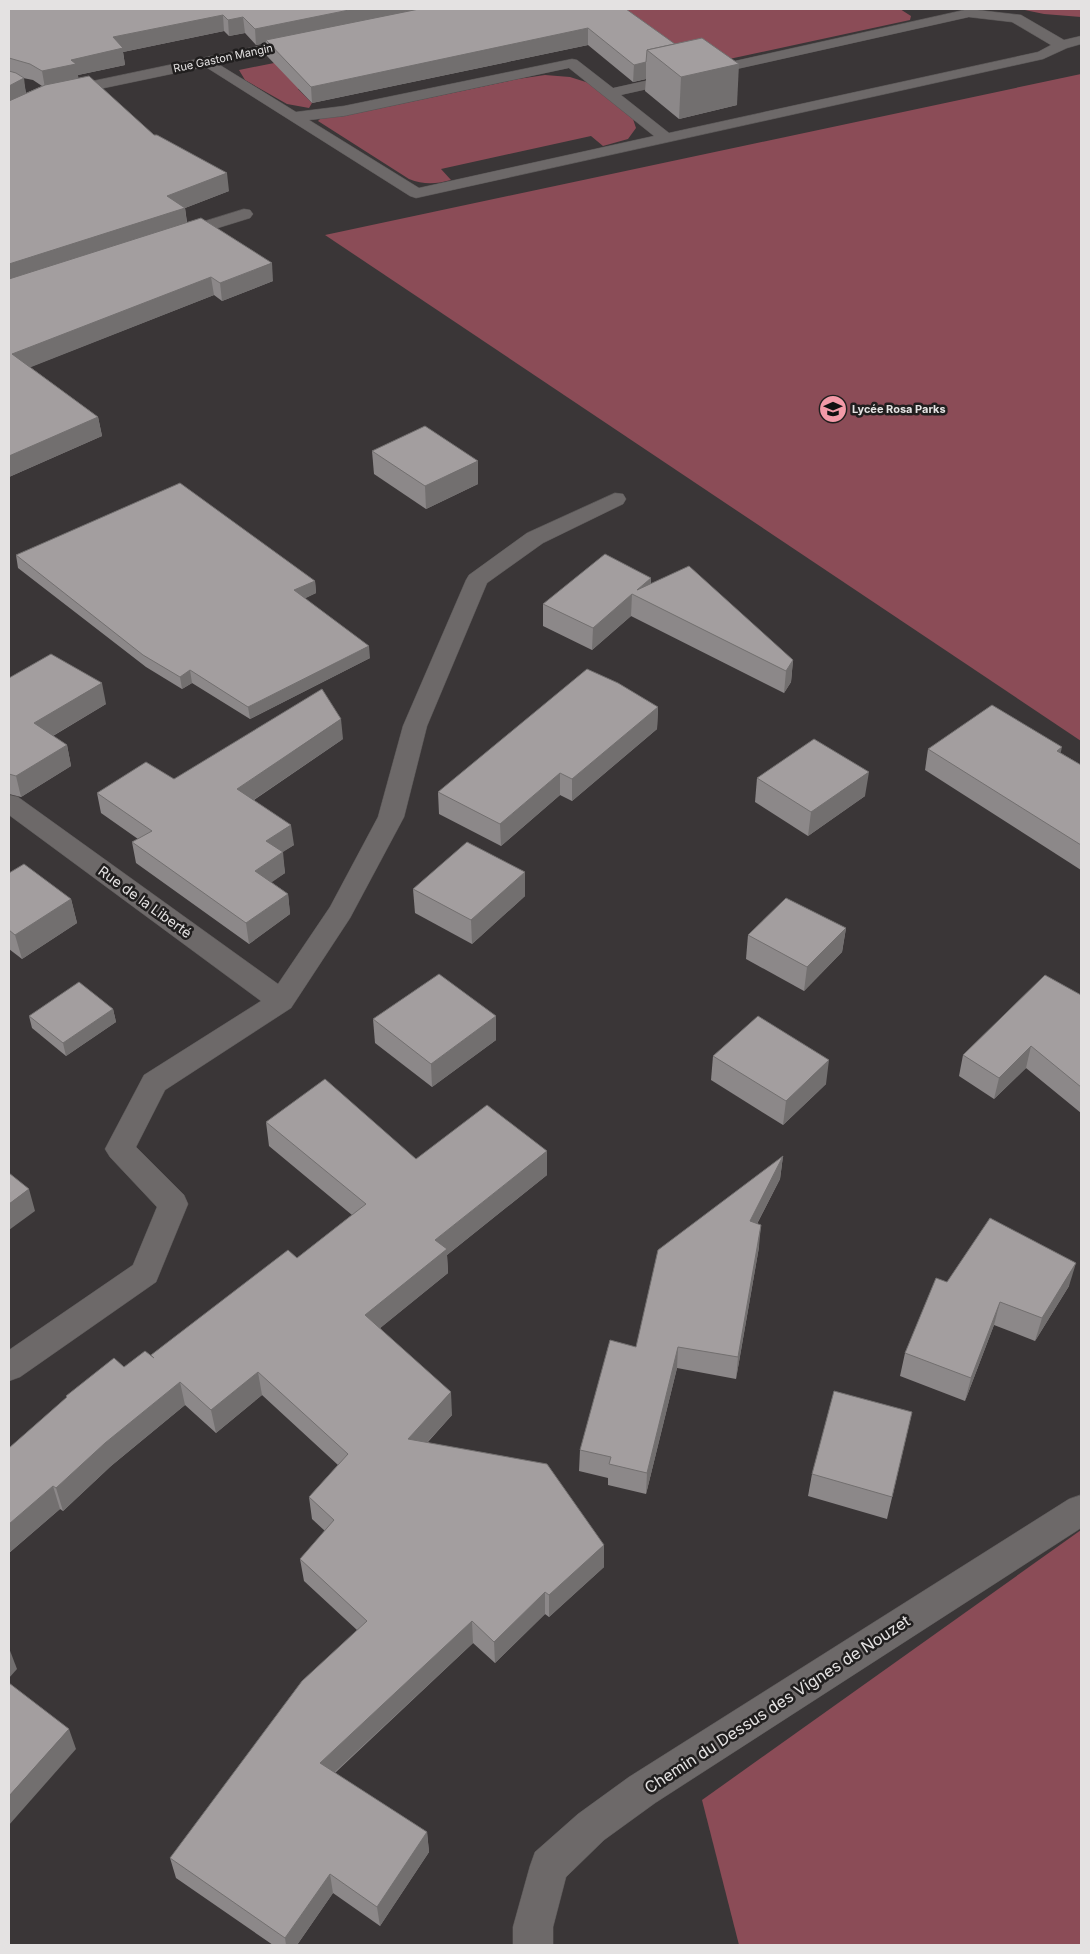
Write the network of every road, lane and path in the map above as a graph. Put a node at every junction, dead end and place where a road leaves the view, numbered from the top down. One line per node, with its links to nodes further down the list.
1 (319, 38): 4 (street, Rue Gaston Mangin)
2 (1081, 40): 3 (lane)
3 (1062, 45): 6 (lane); 10 (lane)
4 (205, 62): 7 (street, Rue Gaston Mangin); 9 (lane)
5 (26, 85): 7 (street)
6 (610, 93): 9 (lane); 10 (lane)
7 (42, 96): 8 (street, Rue Gaston Mangin)
8 (9, 112)
9 (293, 117): 10 (lane)
10 (666, 138)
11 (244, 214): 12 (street)
12 (158, 242)
13 (615, 499): 15 (street)
14 (9, 803): 15 (street, Rue de la Liberté)
15 (281, 1001): 16 (street)
16 (9, 1367)
17 (1081, 1510): 18 (street, Chemin du Dessus des Vignes de Nouzet)
18 (533, 1945)

